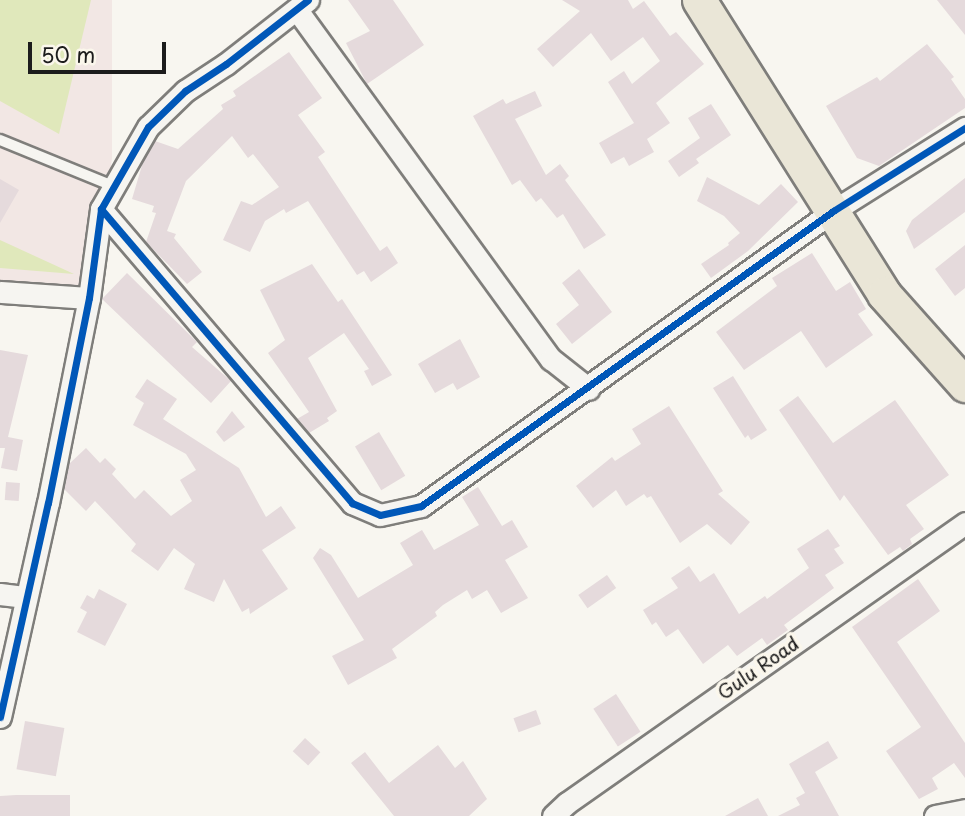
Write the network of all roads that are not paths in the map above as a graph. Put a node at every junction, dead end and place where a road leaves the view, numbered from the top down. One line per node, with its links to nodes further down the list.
1 (699, 0): 7 (main road)
2 (303, 5): 5 (street); 11 (street)
3 (965, 128): 7 (street)
4 (0, 140): 5 (lane)
5 (115, 187): 6 (street)
6 (100, 209): 9 (street); 11 (street)
7 (833, 211): 10 (main road); 11 (street)
8 (0, 292): 9 (street)
9 (89, 298): 14 (street)
10 (965, 384)
11 (589, 389)
12 (965, 523): 17 (street, Gulu Road)
13 (0, 594): 14 (street)
14 (26, 597): 15 (street)
15 (0, 717)
16 (965, 810): 18 (street)
17 (553, 816)
18 (935, 816)

